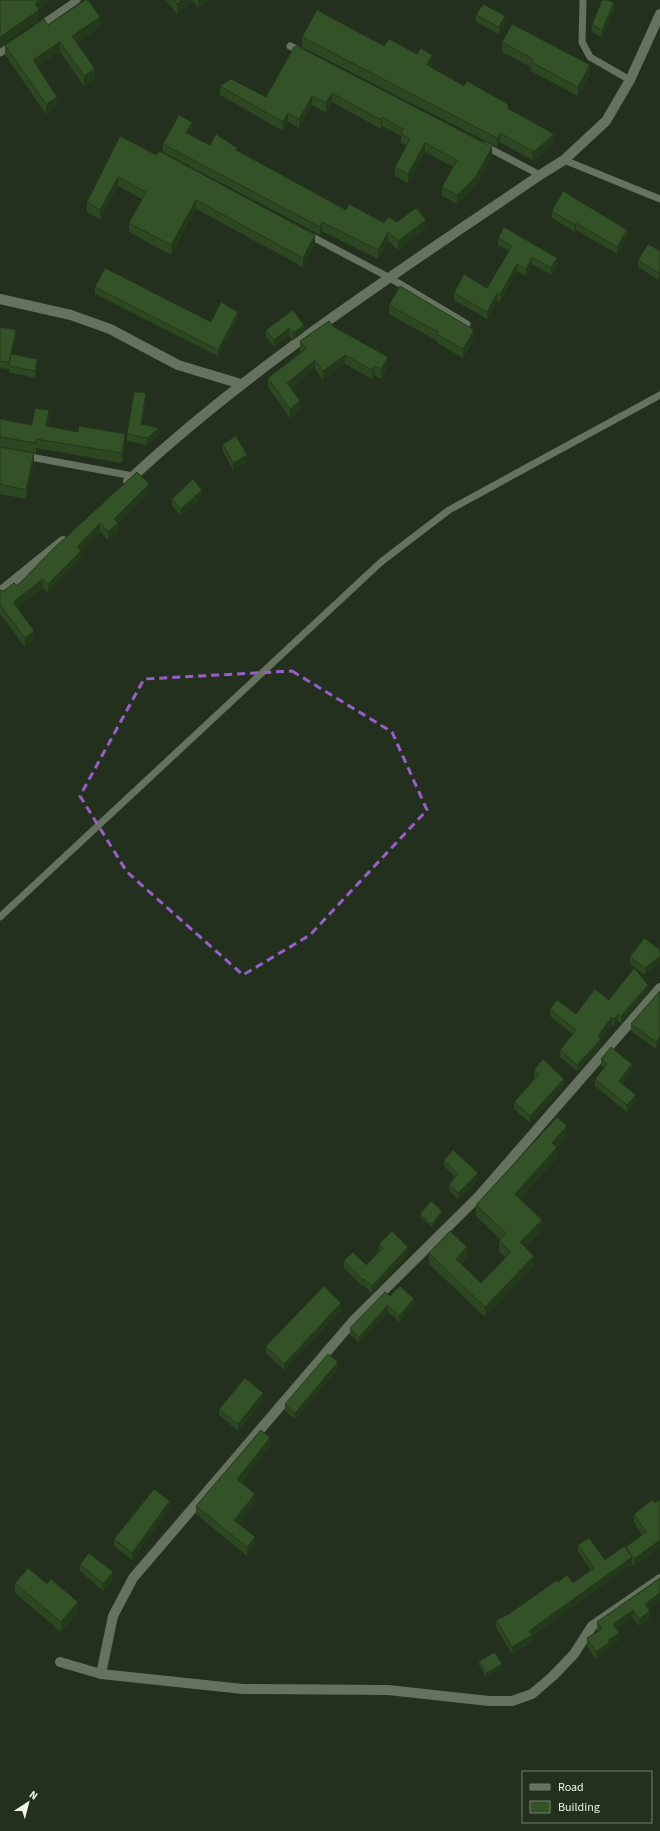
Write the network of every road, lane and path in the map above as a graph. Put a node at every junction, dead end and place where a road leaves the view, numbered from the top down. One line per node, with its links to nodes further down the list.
1 (77, 0): 4 (lane)
2 (583, 0): 9 (lane)
3 (660, 14): 9 (street)
4 (32, 31)
5 (19, 40): 7 (lane)
6 (290, 46): 8 (lane)
7 (0, 53)
8 (311, 56)
9 (630, 80): 11 (street)
10 (477, 143): 12 (lane)
11 (564, 160): 12 (street); 13 (lane)
12 (540, 175): 15 (street)
13 (660, 199)
14 (301, 231): 15 (lane)
15 (390, 278): 17 (lane); 18 (street)
16 (0, 299): 18 (street)
17 (467, 324)
18 (241, 384): 21 (street)
19 (660, 395): 25 (lane)
20 (16, 454): 21 (lane)
21 (134, 476): 22 (street)
22 (122, 486)
23 (72, 533): 24 (street)
24 (0, 592)
25 (0, 917)
26 (660, 988): 29 (street)
27 (660, 1579): 29 (street)
28 (60, 1662): 29 (street)
29 (102, 1674)

